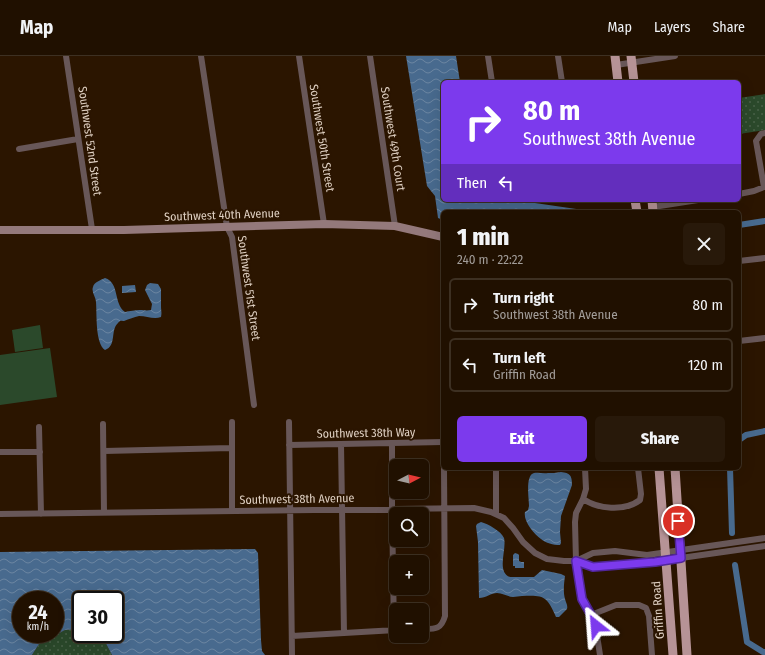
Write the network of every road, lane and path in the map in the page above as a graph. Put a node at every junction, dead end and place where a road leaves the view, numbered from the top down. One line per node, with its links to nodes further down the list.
1 (66, 56): 15 (street, Southwest 52nd Street)
2 (201, 56): 23 (street, Southwest 51st Street)
3 (299, 56): 21 (street, Southwest 50th Street)
4 (370, 56): 22 (street, Southwest 49th Court)
5 (488, 56): 10 (street)
6 (558, 56): 11 (street)
7 (675, 56): 8 (street)
8 (631, 59): 9 (street); 13 (main road)
9 (615, 61): 12 (main road)
10 (492, 80)
11 (562, 80)
12 (618, 80)
13 (634, 80)
14 (765, 134): 17 (street)
15 (78, 139): 16 (street); 25 (street, Southwest 52nd Street)
16 (19, 149)
17 (764, 187): 18 (street)
18 (741, 194)
19 (683, 202): 20 (street)
20 (652, 206)
21 (324, 224): 22 (street, Southwest 40th Avenue); 23 (street, Southwest 40th Avenue)
22 (395, 226): 26 (street, Southwest 40th Avenue)
23 (227, 227): 25 (street, Southwest 40th Avenue); 31 (street, Southwest 51st Street)
24 (0, 230): 25 (street, Southwest 40th Avenue)
25 (92, 230)
26 (441, 237)
27 (765, 258): 28 (street)
28 (741, 262)
29 (765, 338): 30 (street)
30 (741, 341)
31 (254, 405)
32 (232, 422): 40 (street)
33 (289, 422): 39 (street)
34 (103, 424): 41 (street)
35 (39, 427): 43 (street)
36 (441, 442): 37 (street, Southwest 38th Way)
37 (392, 443): 38 (street, Southwest 38th Way); 51 (street)
38 (340, 444): 39 (street, Southwest 38th Way); 54 (street)
39 (289, 445): 56 (street)
40 (231, 448): 41 (street); 57 (street)
41 (104, 451): 58 (street)
42 (0, 452): 43 (street)
43 (40, 452): 60 (street)
44 (444, 470): 53 (street)
45 (496, 470): 61 (street)
46 (585, 470): 50 (street)
47 (638, 470): 50 (street)
48 (659, 470): 66 (main road, Griffin Road)
49 (675, 470): 65 (main road)
50 (583, 499): 67 (street)
51 (392, 507)
52 (429, 508): 53 (street, Southwest 38th Avenue)
53 (444, 508): 61 (street, Southwest 38th Avenue); 70 (street)
54 (341, 509): 55 (street, Southwest 38th Avenue); 56 (street, Southwest 38th Avenue); 72 (street)
55 (389, 509)
56 (290, 510): 57 (street, Southwest 38th Avenue); 73 (street)
57 (232, 511): 58 (street, Southwest 38th Avenue)
58 (104, 512): 60 (street, Southwest 38th Avenue)
59 (0, 514): 60 (street, Southwest 38th Avenue)
60 (41, 514)
61 (496, 514): 67 (street, Southwest 38th Avenue)
62 (765, 538): 65 (street, Southwest 38th Avenue)
63 (765, 546): 65 (street, Southwest 38th Avenue)
64 (393, 547): 68 (street)
65 (680, 554): 66 (street, Southwest 38th Avenue); 78 (main road)
66 (666, 557): 67 (street, Southwest 38th Avenue); 67 (street, Southwest 38th Avenue); 77 (main road, Griffin Road)
67 (576, 561): 69 (street)
68 (394, 603)
69 (591, 615): 75 (street); 76 (street)
70 (429, 629)
71 (389, 630): 72 (street)
72 (344, 634): 73 (street)
73 (292, 636): 74 (street)
74 (292, 655)
75 (600, 655)
76 (652, 655)
77 (673, 655)
78 (687, 655)

